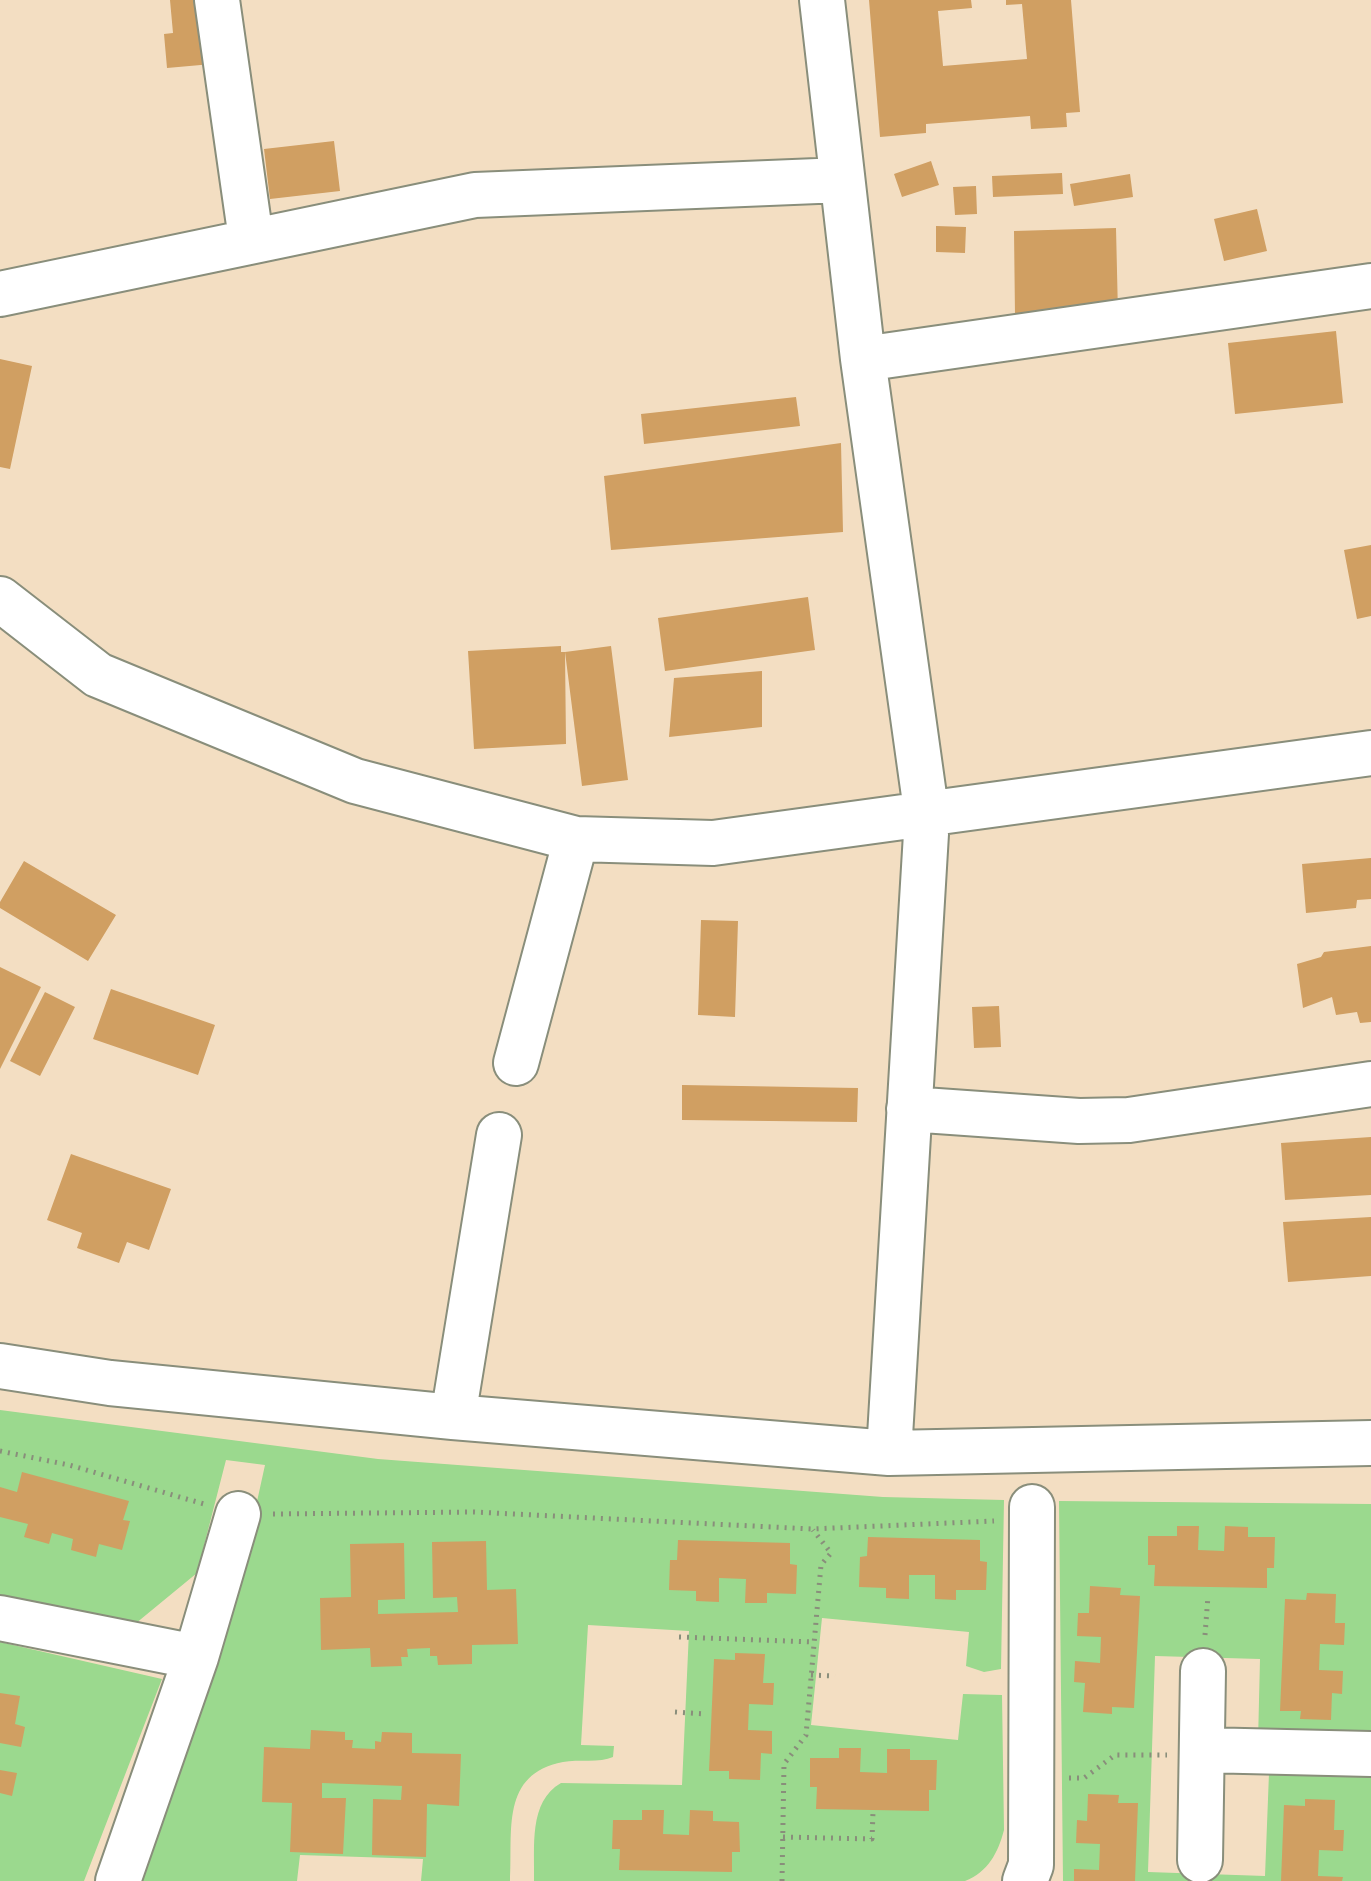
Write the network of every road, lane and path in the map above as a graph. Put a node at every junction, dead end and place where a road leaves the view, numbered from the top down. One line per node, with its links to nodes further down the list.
1 (217, 0): 4 (street)
2 (822, 0): 3 (street)
3 (842, 180): 4 (street); 7 (street)
4 (251, 239): 6 (street)
5 (1371, 286): 7 (street)
6 (0, 294)
7 (863, 359): 10 (street)
8 (0, 599): 11 (street)
9 (1371, 753): 10 (street)
10 (927, 817): 11 (street); 14 (street)
11 (576, 839): 12 (street)
12 (516, 1063)
13 (1371, 1084): 14 (street)
14 (909, 1109): 20 (street)
15 (499, 1135): 17 (street)
16 (0, 1366): 17 (street)
17 (453, 1417): 20 (street)
18 (1371, 1443): 20 (street)
19 (0, 1451): 22 (path)
20 (889, 1453)
21 (1032, 1513): 23 (path); 35 (street)
22 (238, 1514): 23 (path); 27 (street)
23 (812, 1529): 26 (path)
24 (0, 1618): 27 (street)
25 (679, 1637): 26 (path)
26 (814, 1642): 29 (path)
27 (196, 1657): 39 (street)
28 (1203, 1671): 33 (street)
29 (811, 1675): 30 (path); 37 (path)
30 (835, 1676)
31 (675, 1712): 32 (path)
32 (706, 1714)
33 (1202, 1753): 34 (street); 35 (path); 38 (street)
34 (1371, 1754)
35 (1032, 1777): 41 (street)
36 (873, 1812): 37 (path)
37 (783, 1837): 40 (path)
38 (1200, 1860)
39 (118, 1881)
40 (782, 1881)
41 (1025, 1881)

